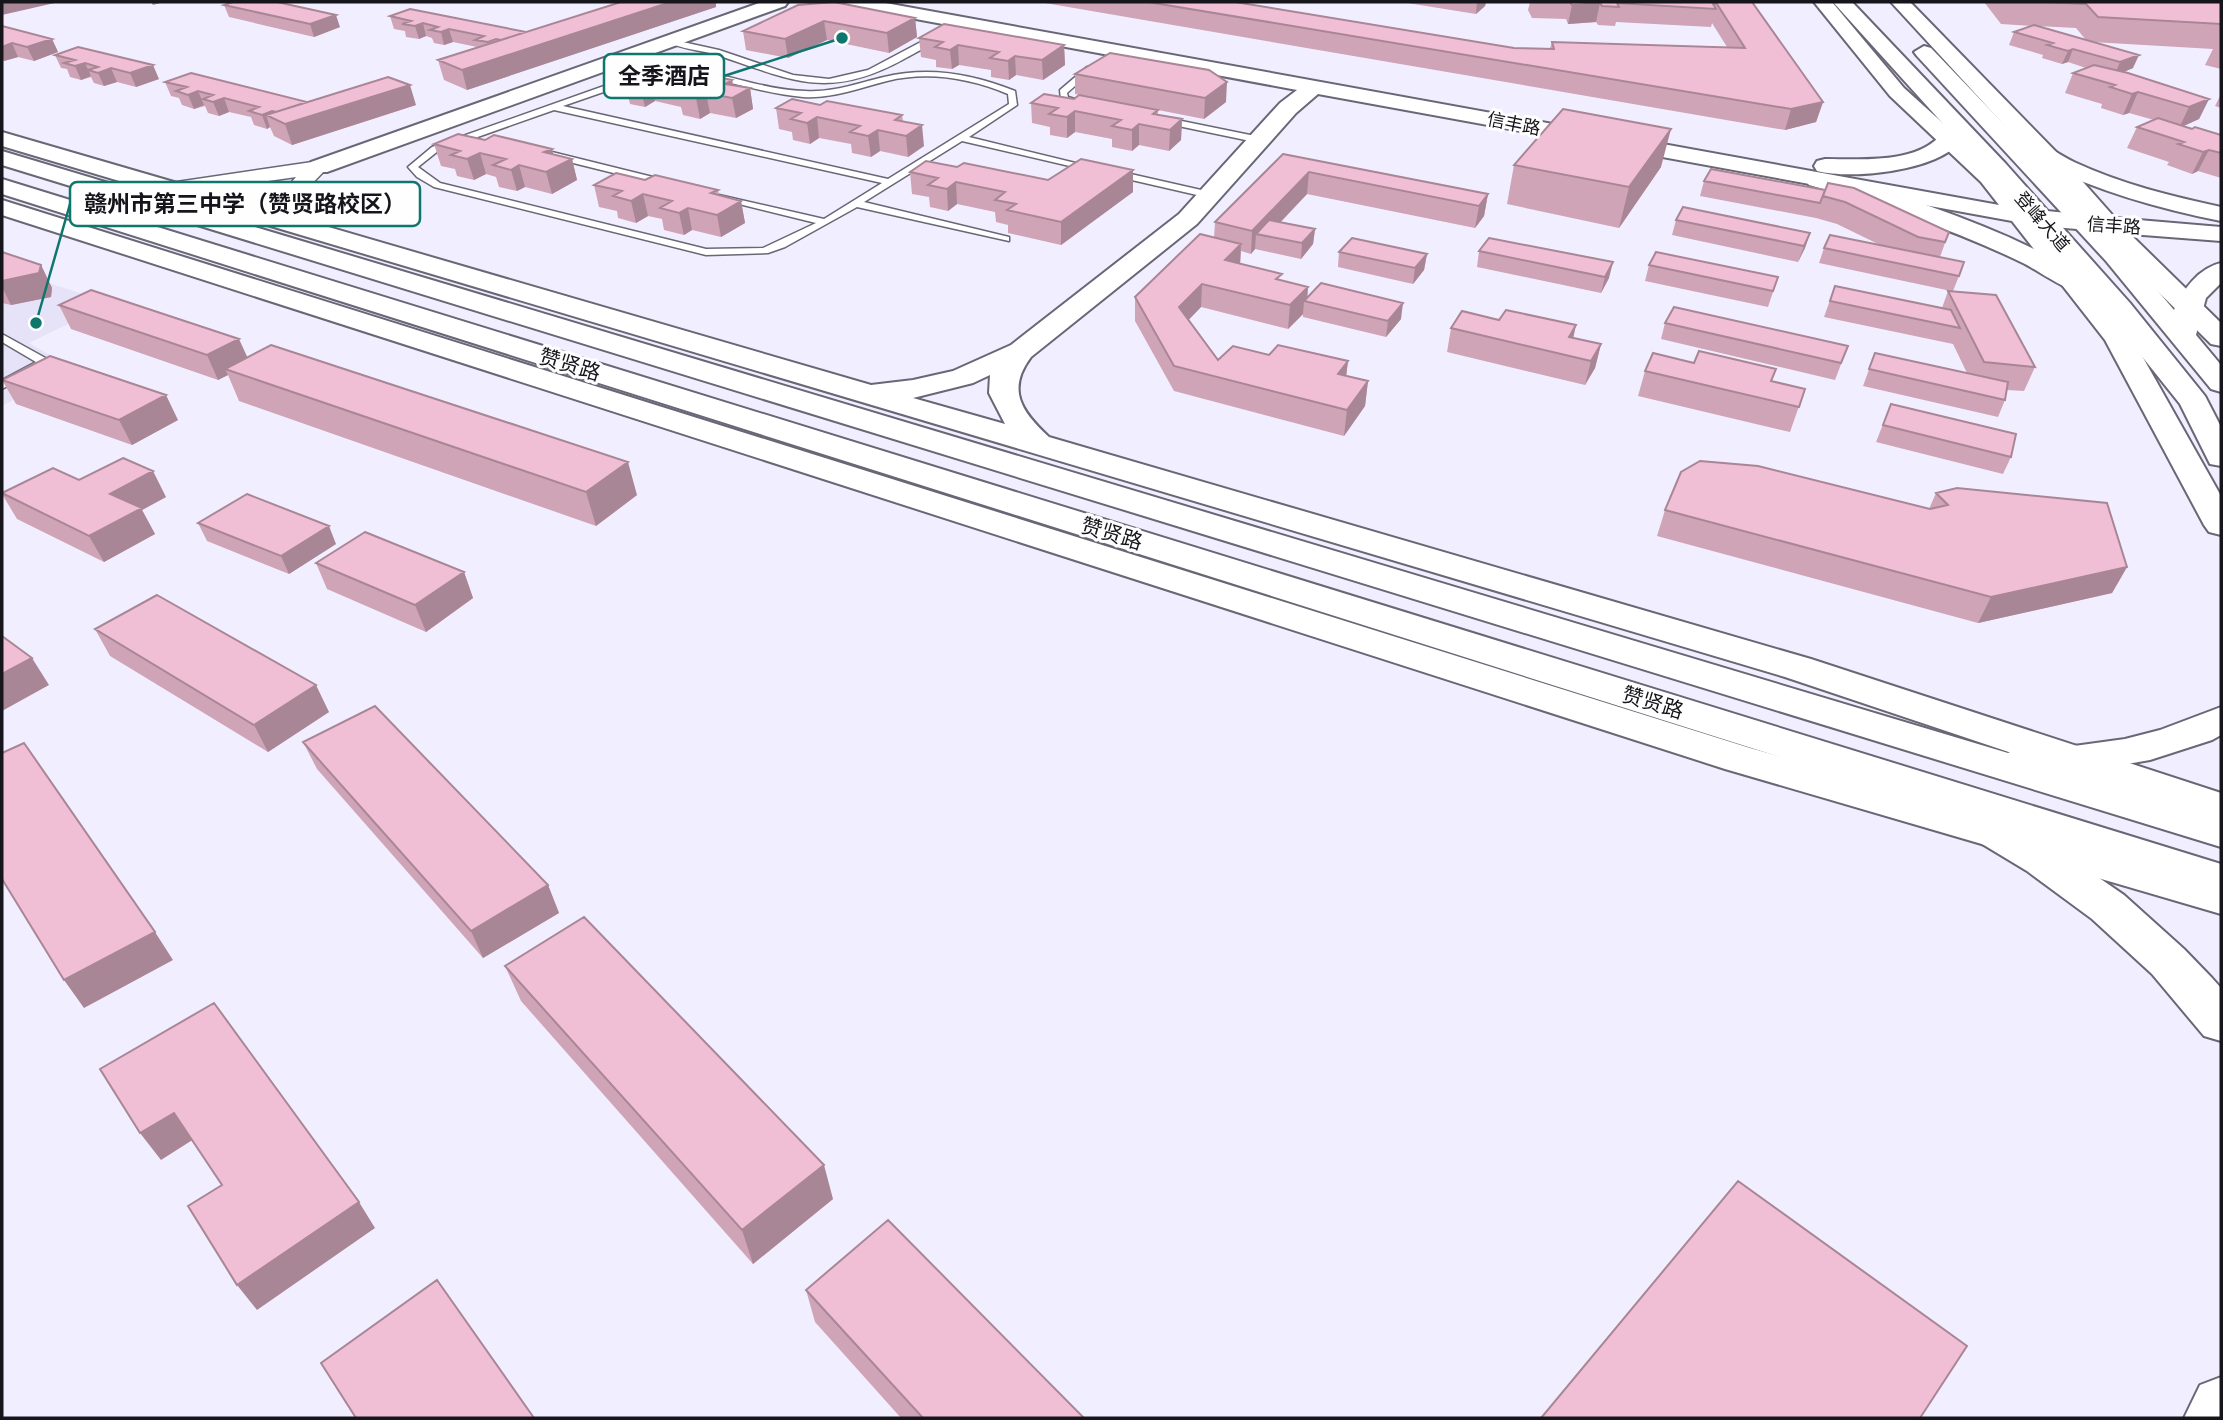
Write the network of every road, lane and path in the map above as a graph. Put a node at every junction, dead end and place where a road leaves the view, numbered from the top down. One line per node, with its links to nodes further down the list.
1 (779, 2): 9 (main road)
2 (850, 2): 11 (main road, 信丰路)
3 (915, 2): 26 (main road, 信丰路)
4 (1824, 2): 16 (main road)
5 (1842, 2): 16 (main road)
6 (1875, 2): 15 (main road, 登峰大道)
7 (1900, 2): 24 (main road)
8 (940, 35): 9 (lane)
9 (669, 41): 25 (main road)
10 (1097, 65): 13 (lane)
11 (1316, 86): 21 (main road); 26 (main road, 信丰路)
12 (554, 107): 17 (lane); 18 (lane); 27 (lane)
13 (1097, 107)
14 (1150, 118): 21 (lane)
15 (1998, 131): 24 (main road); 33 (main road, 登峰大道)
16 (1954, 134): 26 (main road); 36 (main road)
17 (473, 136): 20 (lane); 39 (lane)
18 (961, 138): 27 (lane); 32 (lane)
19 (2, 139): 30 (main road)
20 (486, 139)
21 (1260, 140): 32 (main road)
22 (540, 152): 29 (lane)
23 (2, 158): 60 (main road, 赞贤路)
24 (2052, 161): 37 (main road); 38 (main road)
25 (319, 167): 30 (street); 40 (street)
26 (1821, 173): 36 (main road, 信丰路); 45 (main road)
27 (889, 182): 34 (lane)
28 (2, 186): 61 (main road, 赞贤路)
29 (676, 186)
30 (170, 189): 40 (main road)
31 (716, 195): 39 (lane)
32 (1210, 195): 51 (main road)
33 (2065, 203): 36 (main road, 信丰路); 37 (main road, 登峰大道)
34 (855, 204): 39 (lane); 43 (lane)
35 (2, 207): 63 (main road)
36 (2022, 207): 37 (main road, 信丰路); 45 (main road); 47 (main road, 登峰大道)
37 (2087, 215): 38 (main road, 信丰路); 41 (main road); 48 (main road, 登峰大道)
38 (2221, 216)
39 (825, 222)
40 (283, 223): 54 (main road)
41 (2107, 225): 42 (main road, 信丰路); 46 (main road)
42 (2221, 234)
43 (1005, 239)
44 (2221, 271): 46 (main road)
45 (2071, 278): 47 (main road); 57 (main road)
46 (2187, 305): 48 (main road); 50 (main road)
47 (2120, 309): 56 (main road, 登峰大道)
48 (2182, 336): 52 (main road, 登峰大道)
49 (2, 337): 53 (lane)
50 (2221, 338)
51 (1021, 351): 54 (main road); 55 (main road)
52 (2221, 383)
53 (2, 385)
54 (860, 393): 55 (main road)
55 (1039, 445): 59 (main road)
56 (2221, 457)
57 (2221, 524)
58 (2221, 720): 59 (main road)
59 (2068, 759): 60 (main road); 62 (main road)
60 (1989, 760): 64 (main road, 赞贤路)
61 (1850, 764): 63 (main road); 65 (main road, 赞贤路)
62 (2221, 808)
63 (1993, 830): 66 (main road); 67 (main road)
64 (2221, 832)
65 (2221, 880)
66 (2221, 897)
67 (2221, 1022)
68 (2221, 1406): 69 (main road)
69 (2213, 1418)

